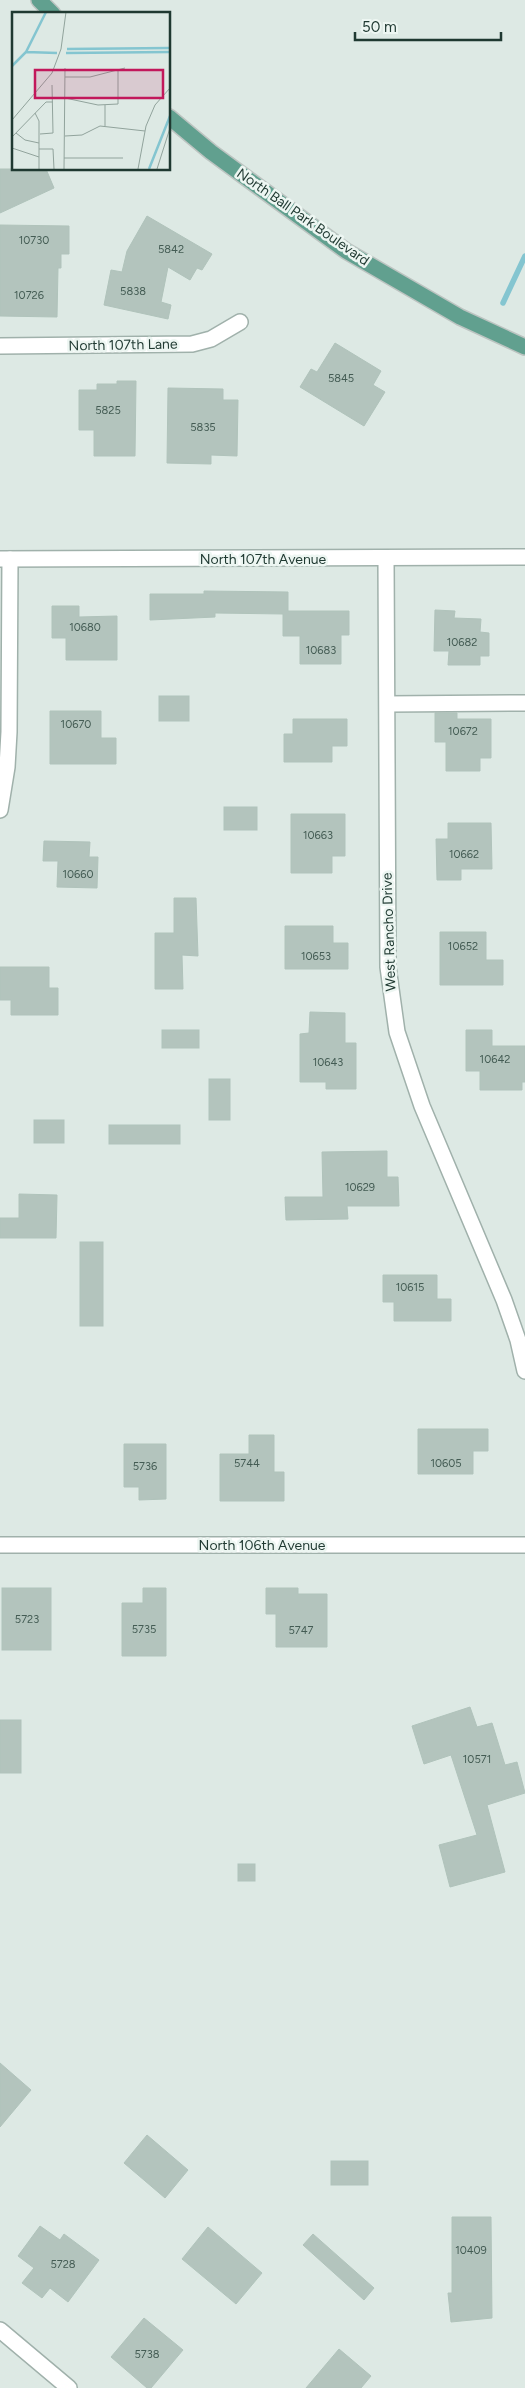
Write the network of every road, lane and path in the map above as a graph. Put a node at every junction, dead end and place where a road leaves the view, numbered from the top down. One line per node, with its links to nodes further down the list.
1 (39, 0): 2 (main road)
2 (51, 12)
3 (170, 118): 6 (main road, North Ball Park Boulevard)
4 (240, 322): 5 (street, North 107th Lane)
5 (0, 346)
6 (525, 347)
7 (525, 557): 8 (street, North 107th Avenue)
8 (386, 558): 9 (street, North 107th Avenue); 10 (street, West Rancho Drive)
9 (5, 559): 12 (street)
10 (388, 704): 11 (street); 13 (street, West Rancho Drive)
11 (525, 704)
12 (0, 810)
13 (525, 1371)
14 (0, 1545): 15 (street, North 106th Avenue)
15 (525, 1545)
16 (0, 2330): 17 (street)
17 (69, 2388)

